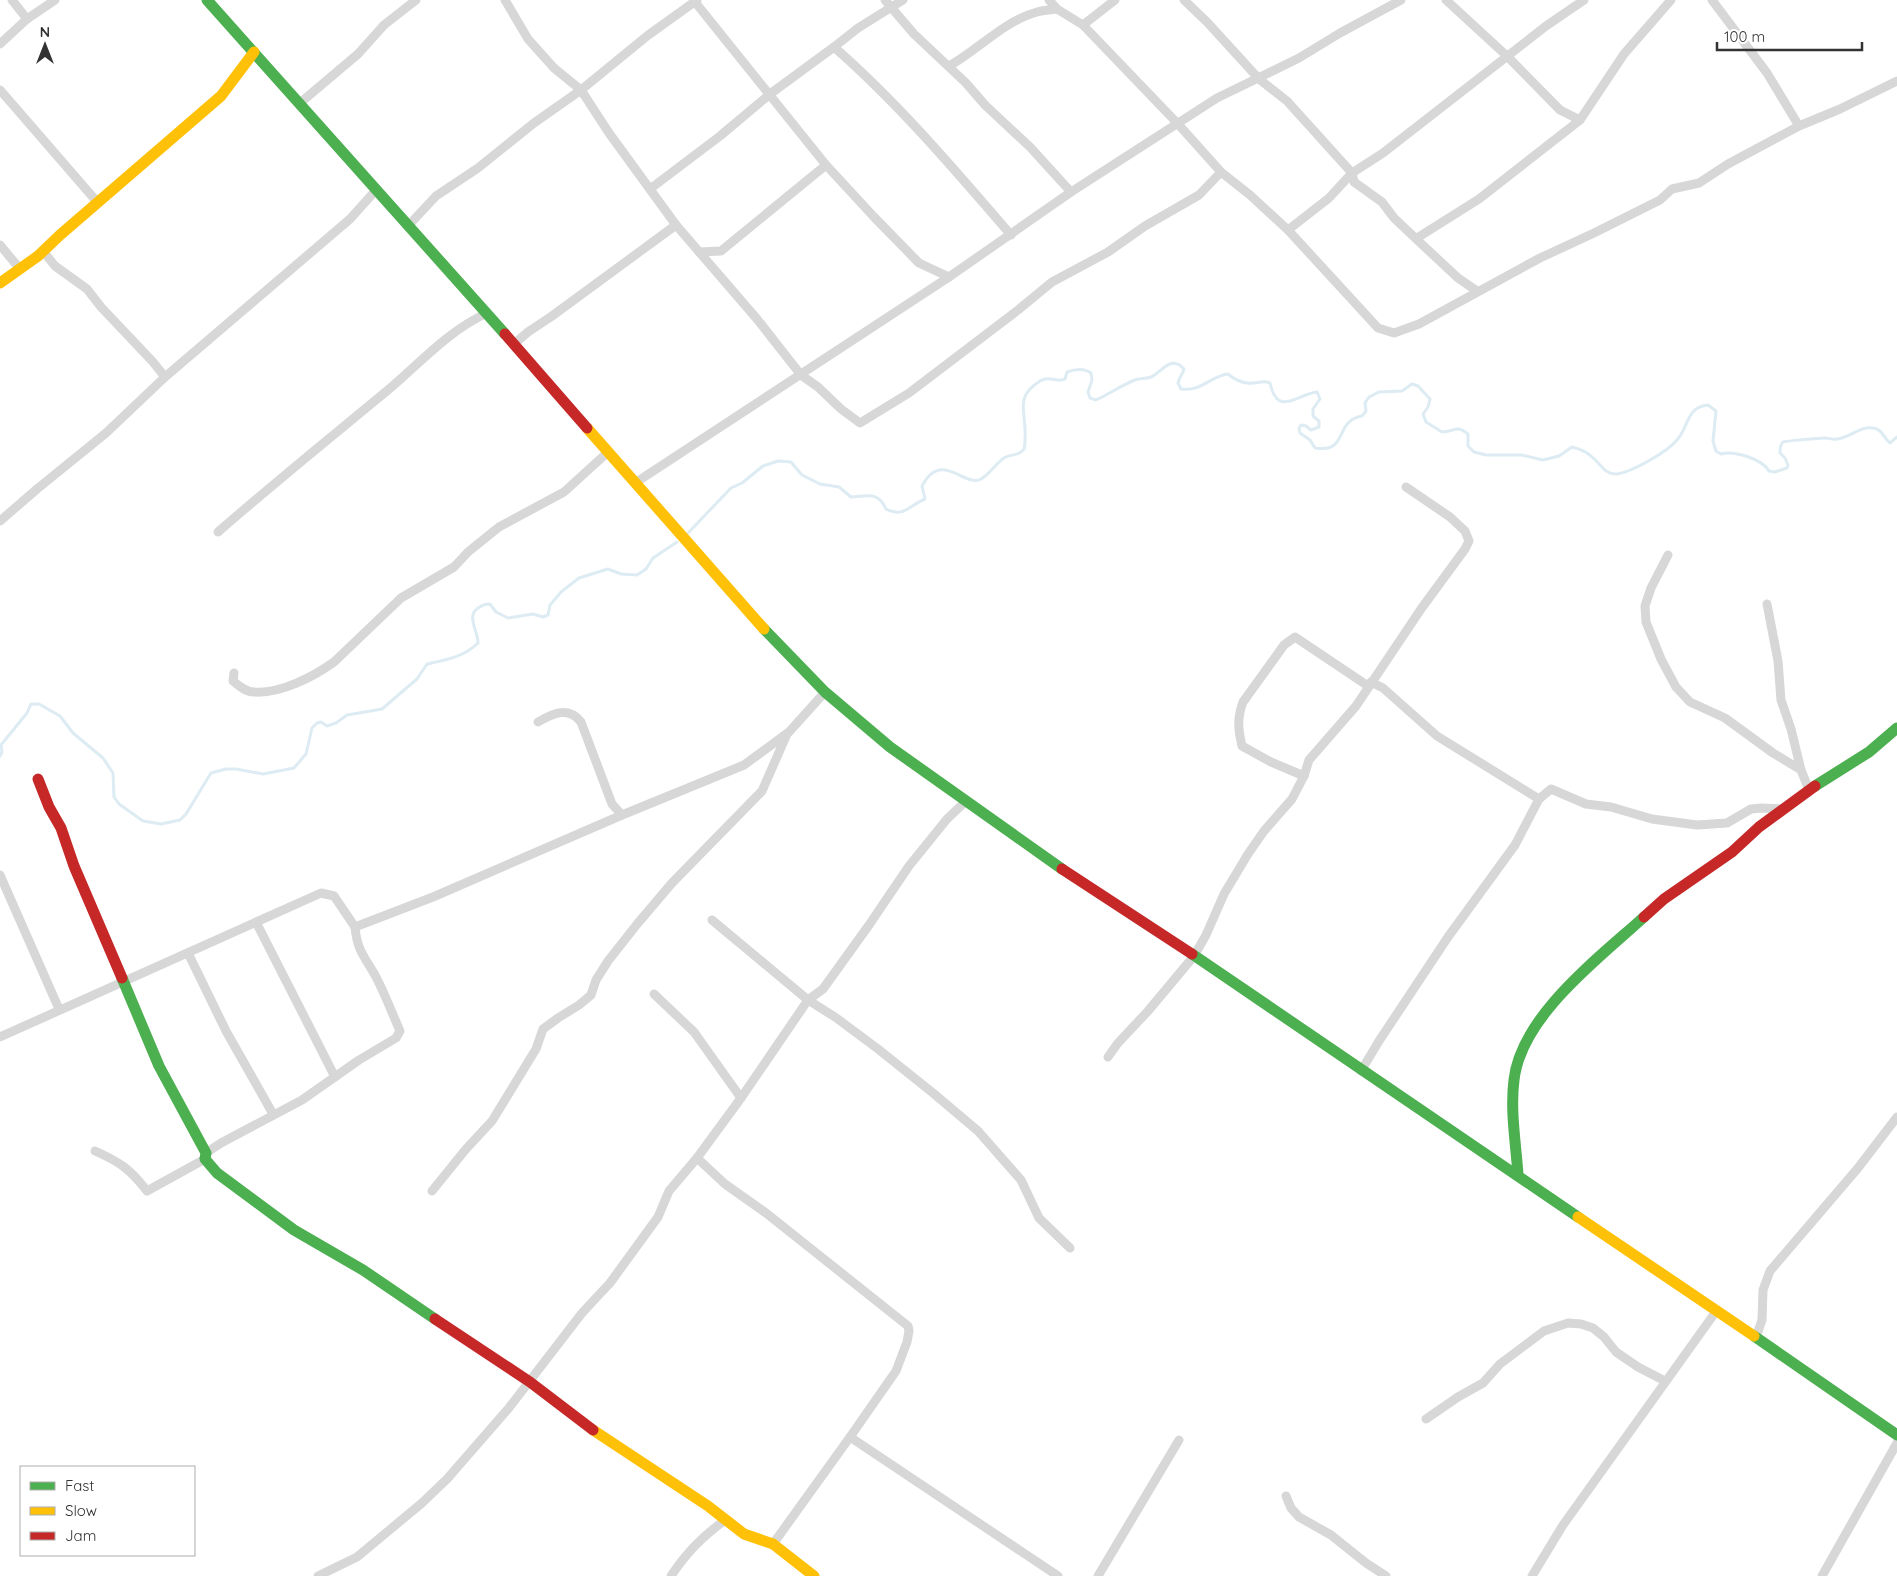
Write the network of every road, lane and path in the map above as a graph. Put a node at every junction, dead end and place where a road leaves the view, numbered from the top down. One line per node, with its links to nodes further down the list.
1 (12, 0): 18 (street)
2 (55, 0): 18 (street)
3 (207, 0): 22 (main road)
4 (416, 0): 30 (street)
5 (505, 0): 28 (street)
6 (902, 0): 16 (street)
7 (1050, 0): 17 (street)
8 (1115, 0): 19 (street)
9 (1184, 0): 25 (street)
10 (1401, 0): 25 (street)
11 (1446, 0): 23 (street)
12 (1584, 0): 23 (street)
13 (1671, 0): 31 (street)
14 (1712, 0): 33 (street)
15 (696, 1): 28 (street); 29 (street)
16 (888, 4): 21 (street); 24 (street)
17 (1056, 9): 19 (street); 24 (street)
18 (27, 19): 20 (street)
19 (1082, 25): 32 (street)
20 (0, 44)
21 (834, 48): 29 (street); 44 (street)
22 (254, 52): 30 (main road); 40 (main road)
23 (1508, 57): 31 (street); 36 (street)
24 (949, 66): 39 (street)
25 (1259, 79): 32 (street); 36 (street)
26 (1897, 81): 33 (street)
27 (0, 90): 40 (street)
28 (581, 90): 37 (street); 42 (street)
29 (770, 94): 34 (street); 37 (street)
30 (300, 103): 38 (main road)
31 (1580, 120): 45 (street)
32 (1178, 124): 35 (street); 39 (street)
33 (1799, 126): 52 (street)
34 (826, 165): 48 (street); 50 (street)
35 (1221, 172): 43 (street); 55 (street)
36 (1352, 173): 43 (street); 45 (street)
37 (650, 189): 41 (street)
38 (376, 190): 42 (main road); 56 (street)
39 (1071, 192): 44 (street)
40 (98, 204): 47 (main road)
41 (676, 225): 48 (street); 54 (street)
42 (408, 226): 53 (main road)
43 (1288, 230): 52 (street)
44 (1011, 235): 50 (street)
45 (1417, 238): 52 (street)
46 (0, 246): 49 (street)
47 (43, 251): 49 (main road); 56 (street)
48 (699, 252): 55 (street)
49 (20, 269): 51 (main road)
50 (949, 277): 55 (street)
51 (0, 283)
52 (1477, 292)
53 (487, 313): 54 (main road); 61 (street)
54 (514, 344): 57 (main road)
55 (801, 376): 58 (street)
56 (165, 377): 60 (street)
57 (608, 452): 58 (main road); 64 (street)
58 (635, 484): 66 (main road)
59 (1406, 487): 65 (street)
60 (0, 521)
61 (218, 532)
62 (1668, 556): 70 (street)
63 (1767, 604): 70 (street)
64 (234, 673)
65 (1370, 684): 71 (street); 71 (street); 74 (street)
66 (825, 692): 69 (street); 75 (main road)
67 (538, 722): 77 (street)
68 (1897, 728): 73 (main road)
69 (788, 732): 77 (street); 99 (street)
70 (1802, 770): 73 (street)
71 (1304, 776): 83 (street)
72 (38, 779): 84 (main road)
73 (1809, 790): 76 (main road)
74 (1539, 799): 76 (street); 90 (street)
75 (966, 801): 83 (main road); 86 (street)
76 (1784, 809): 98 (main road)
77 (622, 815): 81 (street)
78 (0, 875): 87 (street)
79 (712, 920): 86 (street)
80 (256, 922): 81 (street); 82 (street); 91 (street)
81 (355, 927): 91 (street)
82 (188, 953): 84 (street); 93 (street)
83 (1194, 956): 89 (street); 90 (main road)
84 (122, 981): 87 (street); 96 (main road)
85 (654, 994): 92 (street)
86 (808, 1000): 92 (street); 100 (street)
87 (60, 1009): 88 (street)
88 (0, 1037)
89 (1108, 1057)
90 (1361, 1072): 98 (main road)
91 (335, 1077): 93 (street)
92 (741, 1098): 97 (street)
93 (273, 1114): 96 (street)
94 (1897, 1117): 102 (street)
95 (95, 1151): 96 (street)
96 (205, 1156): 104 (main road)
97 (697, 1158): 104 (street); 107 (street)
98 (1518, 1175): 101 (main road)
99 (432, 1191)
100 (1070, 1248)
101 (1716, 1310): 102 (main road); 103 (street)
102 (1756, 1337): 106 (main road)
103 (1665, 1381): 105 (street); 120 (street)
104 (530, 1382): 111 (main road); 114 (street)
105 (1426, 1419)
106 (1897, 1434)
107 (850, 1437): 112 (street); 117 (street)
108 (1179, 1440): 118 (street)
109 (1897, 1443): 113 (street)
110 (1286, 1496): 119 (street)
111 (725, 1520): 112 (main road); 115 (street)
112 (773, 1544): 116 (main road)
113 (1826, 1575)
114 (318, 1576)
115 (671, 1576)
116 (814, 1576)
117 (1058, 1576)
118 (1098, 1576)
119 (1386, 1576)
120 (1532, 1576)

